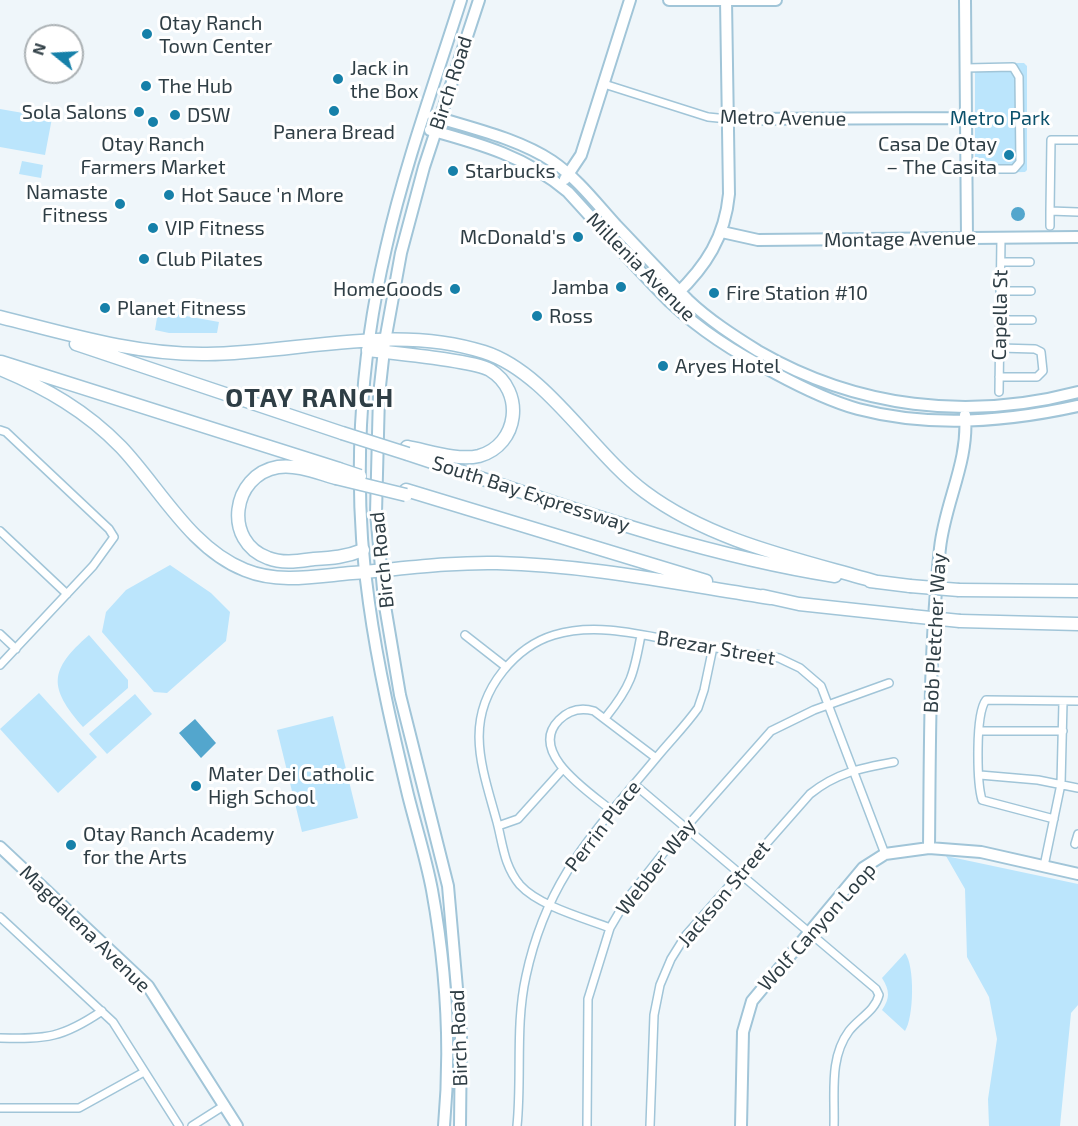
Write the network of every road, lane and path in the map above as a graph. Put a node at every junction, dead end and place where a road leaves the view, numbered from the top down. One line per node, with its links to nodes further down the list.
1 (461, 0): 10 (street, Birch Road)
2 (479, 0): 11 (street, Birch Road)
3 (630, 0): 9 (street)
4 (669, 0): 7 (street)
5 (776, 0): 7 (street)
6 (965, 0): 8 (street)
7 (726, 1): 13 (street)
8 (966, 68): 12 (street); 17 (street)
9 (604, 84): 13 (street, Metro Avenue); 18 (street)
10 (424, 113): 11 (street, Millenia Avenue); 14 (street, Birch Road)
11 (440, 118): 15 (street, Birch Road); 18 (street, Millenia Avenue)
12 (967, 118): 13 (street, Metro Avenue); 17 (street)
13 (728, 119): 23 (street)
14 (420, 127): 15 (street, Millenia Avenue); 36 (street, Birch Road)
15 (435, 132): 19 (street, Millenia Avenue); 37 (street, Birch Road)
16 (1078, 140): 20 (street)
17 (967, 169): 25 (street)
18 (568, 174): 19 (street); 29 (street, Millenia Avenue)
19 (561, 186): 32 (street, Millenia Avenue)
20 (1050, 211): 21 (street); 22 (street)
21 (1078, 212)
22 (1050, 226)
23 (722, 232): 25 (street, Montage Avenue); 29 (street)
24 (1078, 237): 26 (street, Montage Avenue)
25 (967, 238): 26 (street, Montage Avenue)
26 (1001, 238): 27 (street, Capella St)
27 (1001, 262): 28 (street); 30 (street, Capella St)
28 (1030, 262)
29 (680, 291): 32 (street); 42 (street, Millenia Avenue)
30 (1000, 291): 31 (street); 34 (street, Capella St)
31 (1031, 291)
32 (670, 301): 45 (street, Millenia Avenue)
33 (0, 318): 36 (highway); 50 (highway, South Bay Expressway, bridge)
34 (1000, 320): 35 (street); 38 (street, Capella St)
35 (1032, 320)
36 (368, 345): 37 (highway); 53 (street, Birch Road)
37 (384, 346): 50 (highway); 54 (street, Birch Road); 56 (highway)
38 (1000, 348): 41 (street, Capella St); 41 (street)
39 (0, 362): 51 (highway)
40 (0, 369): 55 (highway)
41 (999, 377): 43 (street, Capella St)
42 (824, 383): 45 (street); 47 (street, Millenia Avenue)
43 (999, 392)
44 (1076, 392): 46 (street); 47 (street, Millenia Avenue)
45 (819, 394): 48 (street, Millenia Avenue)
46 (1078, 405): 48 (street, Millenia Avenue)
47 (965, 408): 48 (street, Bob Pletcher Way)
48 (966, 422): 90 (street, Bob Pletcher Way)
49 (0, 430): 58 (street)
50 (407, 451): 56 (highway, South Bay Expressway)
51 (338, 474): 53 (highway); 59 (highway, South Bay Expressway, bridge)
52 (0, 531): 58 (street)
53 (363, 550): 55 (street, Birch Road)
54 (381, 571): 55 (highway); 59 (highway); 109 (street, Birch Road)
55 (365, 572): 108 (street, Birch Road)
56 (877, 582): 57 (highway, South Bay Expressway, bridge)
57 (1078, 591)
58 (67, 594): 65 (street)
59 (771, 598): 60 (highway, South Bay Expressway, bridge)
60 (1078, 624)
61 (0, 634): 65 (street)
62 (465, 635): 67 (street)
63 (641, 635): 64 (street, Brezar Street); 67 (street, Brezar Street); 72 (street)
64 (713, 647): 71 (street, Brezar Street); 75 (street, Perrin Place)
65 (16, 649): 66 (street)
66 (0, 665)
67 (506, 667): 85 (street, Brezar Street)
68 (889, 683): 71 (street, Webber Way)
69 (1078, 701): 70 (street)
70 (1063, 702): 73 (street); 74 (street)
71 (828, 704): 78 (street, Brezar Street); 86 (street, Webber Way)
72 (606, 717): 75 (street); 77 (street)
73 (979, 730): 74 (street); 79 (street)
74 (1063, 731): 80 (street)
75 (656, 758): 81 (street, Perrin Place)
76 (894, 762): 78 (street, Jackson Street)
77 (563, 769): 83 (street); 85 (street)
78 (853, 769): 91 (street, Brezar Street); 93 (street, Jackson Street)
79 (980, 776): 80 (street); 84 (street)
80 (1061, 783): 82 (street); 84 (street)
81 (634, 784): 83 (street, Perrin Place); 86 (street)
82 (1078, 788)
83 (611, 810): 95 (street, Perrin Place)
84 (1054, 819): 92 (street)
85 (498, 826): 95 (street, Brezar Street)
86 (687, 827): 93 (street); 97 (street, Webber Way)
87 (1078, 834): 88 (street)
88 (1075, 844)
89 (0, 847): 102 (street, Magdalena Avenue)
90 (929, 849): 91 (street, Wolf Canyon Loop); 92 (street, Wolf Canyon Loop)
91 (885, 854): 98 (street, Wolf Canyon Loop)
92 (1044, 866): 94 (street, Wolf Canyon Loop)
93 (741, 872): 98 (street); 112 (street, Jackson Street)
94 (1078, 874)
95 (549, 903): 97 (street, Brezar Street); 110 (street, Perrin Place)
96 (0, 917): 99 (street)
97 (610, 928): 111 (street, Webber Way)
98 (809, 934): 113 (street, Wolf Canyon Loop); 114 (street)
99 (102, 1011): 100 (street); 101 (street)
100 (0, 1038)
101 (144, 1072): 103 (street); 104 (street)
102 (225, 1105): 105 (street); 106 (street, Magdalena Avenue); 107 (street, Magdalena Avenue)
103 (0, 1108)
104 (179, 1126)
105 (192, 1126)
106 (237, 1126)
107 (245, 1126)
108 (444, 1126)
109 (460, 1126)
110 (517, 1126)
111 (587, 1126)
112 (650, 1126)
113 (741, 1126)
114 (834, 1126)

